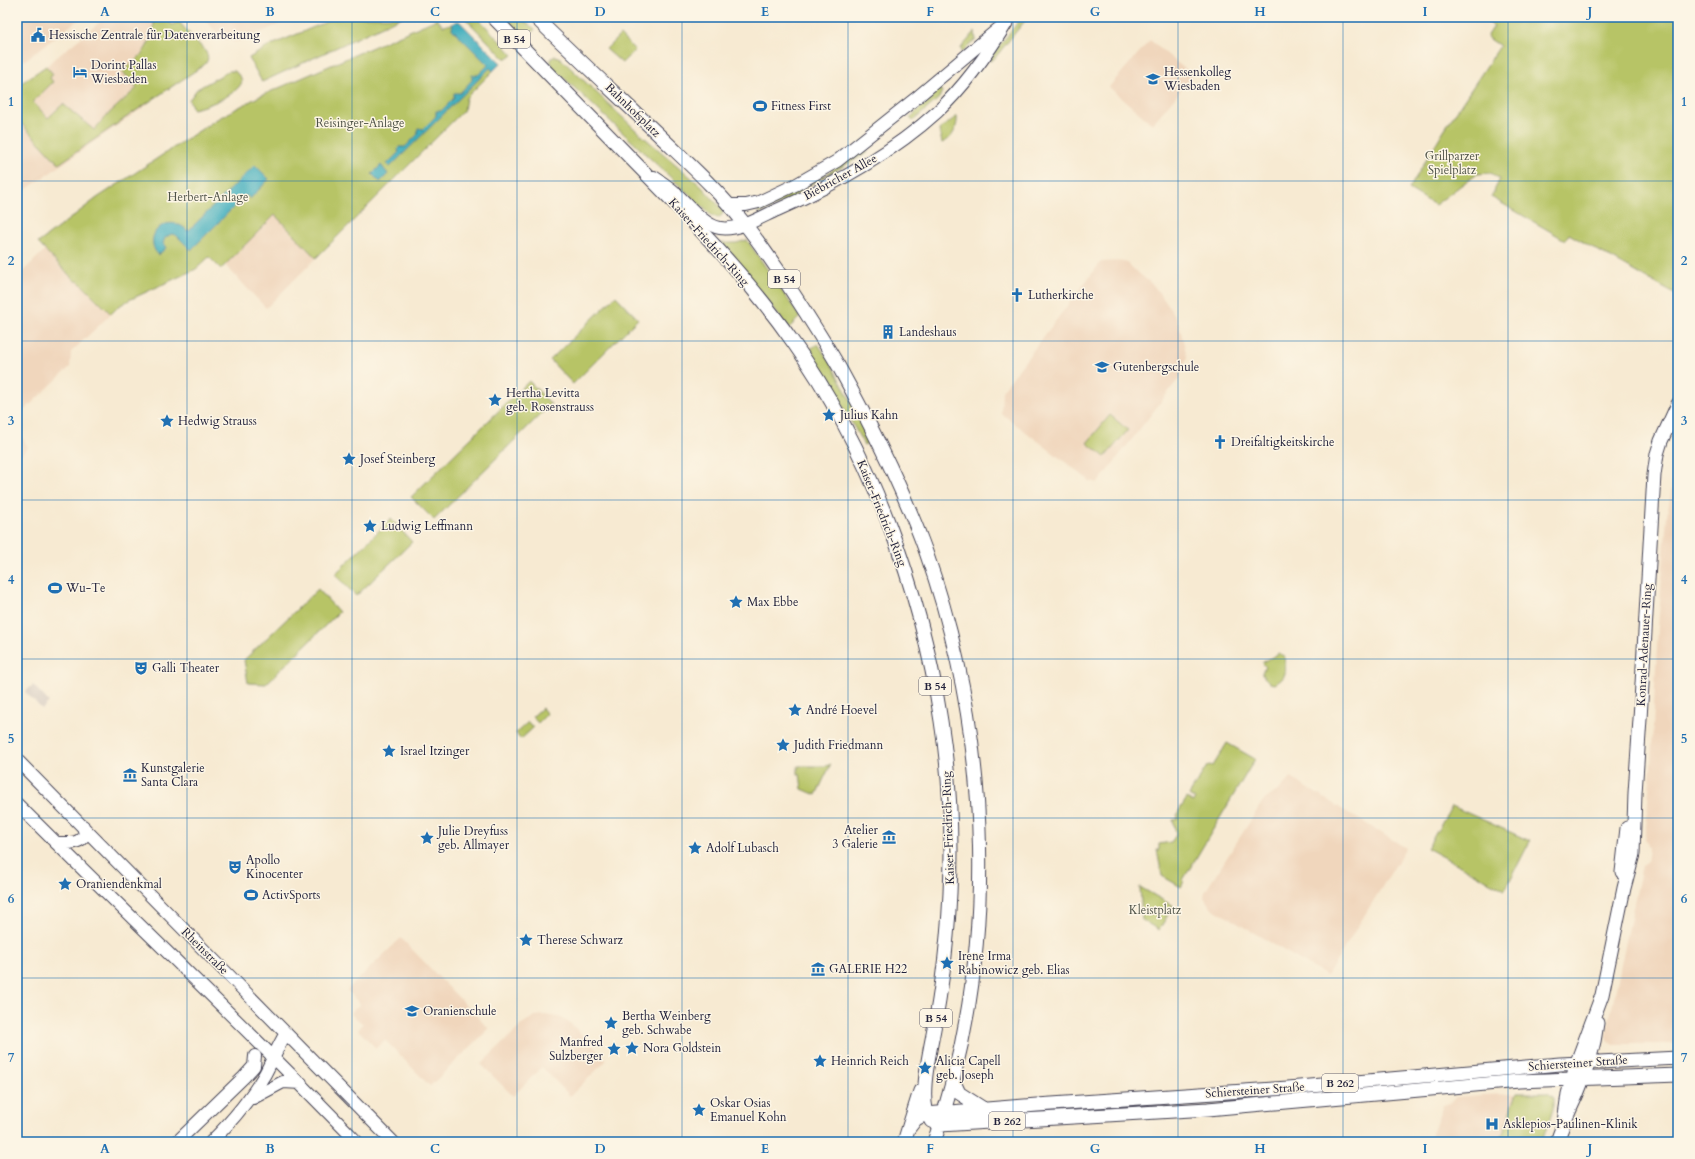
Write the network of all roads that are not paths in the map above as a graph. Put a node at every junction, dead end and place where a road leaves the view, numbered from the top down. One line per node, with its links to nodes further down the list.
1 (493, 17): 4 (main road, Kaiser-Friedrich-Ring / B 54)
2 (535, 17): 5 (main road, Bahnhofsplatz / B 54)
3 (1010, 18): 5 (main road, Biebricher Allee); 6 (main road, Biebricher Allee)
4 (638, 166): 6 (main road, Biebricher Allee); 20 (main road, Kaiser-Friedrich-Ring / B 54)
5 (729, 205): 6 (main road, Kaiser-Friedrich-Ring / B 54)
6 (745, 224): 23 (main road, Kaiser-Friedrich-Ring / B 54)
7 (1677, 406): 9 (main road, Konrad-Adenauer-Ring)
8 (17, 760): 11 (main road, Rheinstraße)
9 (1635, 793): 13 (main road, Konrad-Adenauer-Ring); 13 (main road, Konrad-Adenauer-Ring)
10 (17, 804): 12 (main road)
11 (83, 826): 12 (main road); 15 (main road, Rheinstraße)
12 (56, 843): 14 (main road)
13 (1624, 888): 19 (main road, Konrad-Adenauer-Ring)
14 (248, 1032): 16 (main road); 17 (main road)
15 (286, 1033): 17 (main road); 35 (main road, Rheinstraße)
16 (255, 1056): 24 (main road); 32 (main road)
17 (274, 1056): 24 (main road); 25 (main road)
18 (1678, 1058): 19 (main road, Schiersteiner Straße / B 262)
19 (1583, 1062): 22 (main road, Konrad-Adenauer-Ring); 27 (main road, Schiersteiner Straße / B 262)
20 (928, 1064): 29 (main road, Kaiser-Friedrich-Ring); 31 (main road, Kaiser-Friedrich-Ring / B 54)
21 (1678, 1075): 22 (main road, Schiersteiner Straße / B 262)
22 (1578, 1079): 30 (main road, Schiersteiner Straße / B 262); 38 (main road, Konrad-Adenauer-Ring)
23 (953, 1080): 27 (main road); 28 (main road, Kaiser-Friedrich-Ring / B 54)
24 (260, 1082): 26 (main road)
25 (301, 1083): 26 (main road); 34 (main road)
26 (248, 1101): 33 (main road)
27 (984, 1109): 28 (main road, Schiersteiner Straße / B 262)
28 (944, 1113): 29 (main road, Schiersteiner Straße / B 262); 30 (main road, Kaiser-Friedrich-Ring / B 54)
29 (926, 1114): 30 (main road); 31 (main road)
30 (940, 1125): 37 (main road, Kaiser-Friedrich-Ring / B 54)
31 (909, 1128): 36 (main road, Kaiser-Friedrich-Ring / B 54)
32 (179, 1140)
33 (211, 1142)
34 (357, 1142)
35 (392, 1142)
36 (904, 1142)
37 (934, 1142)
38 (1557, 1142)

